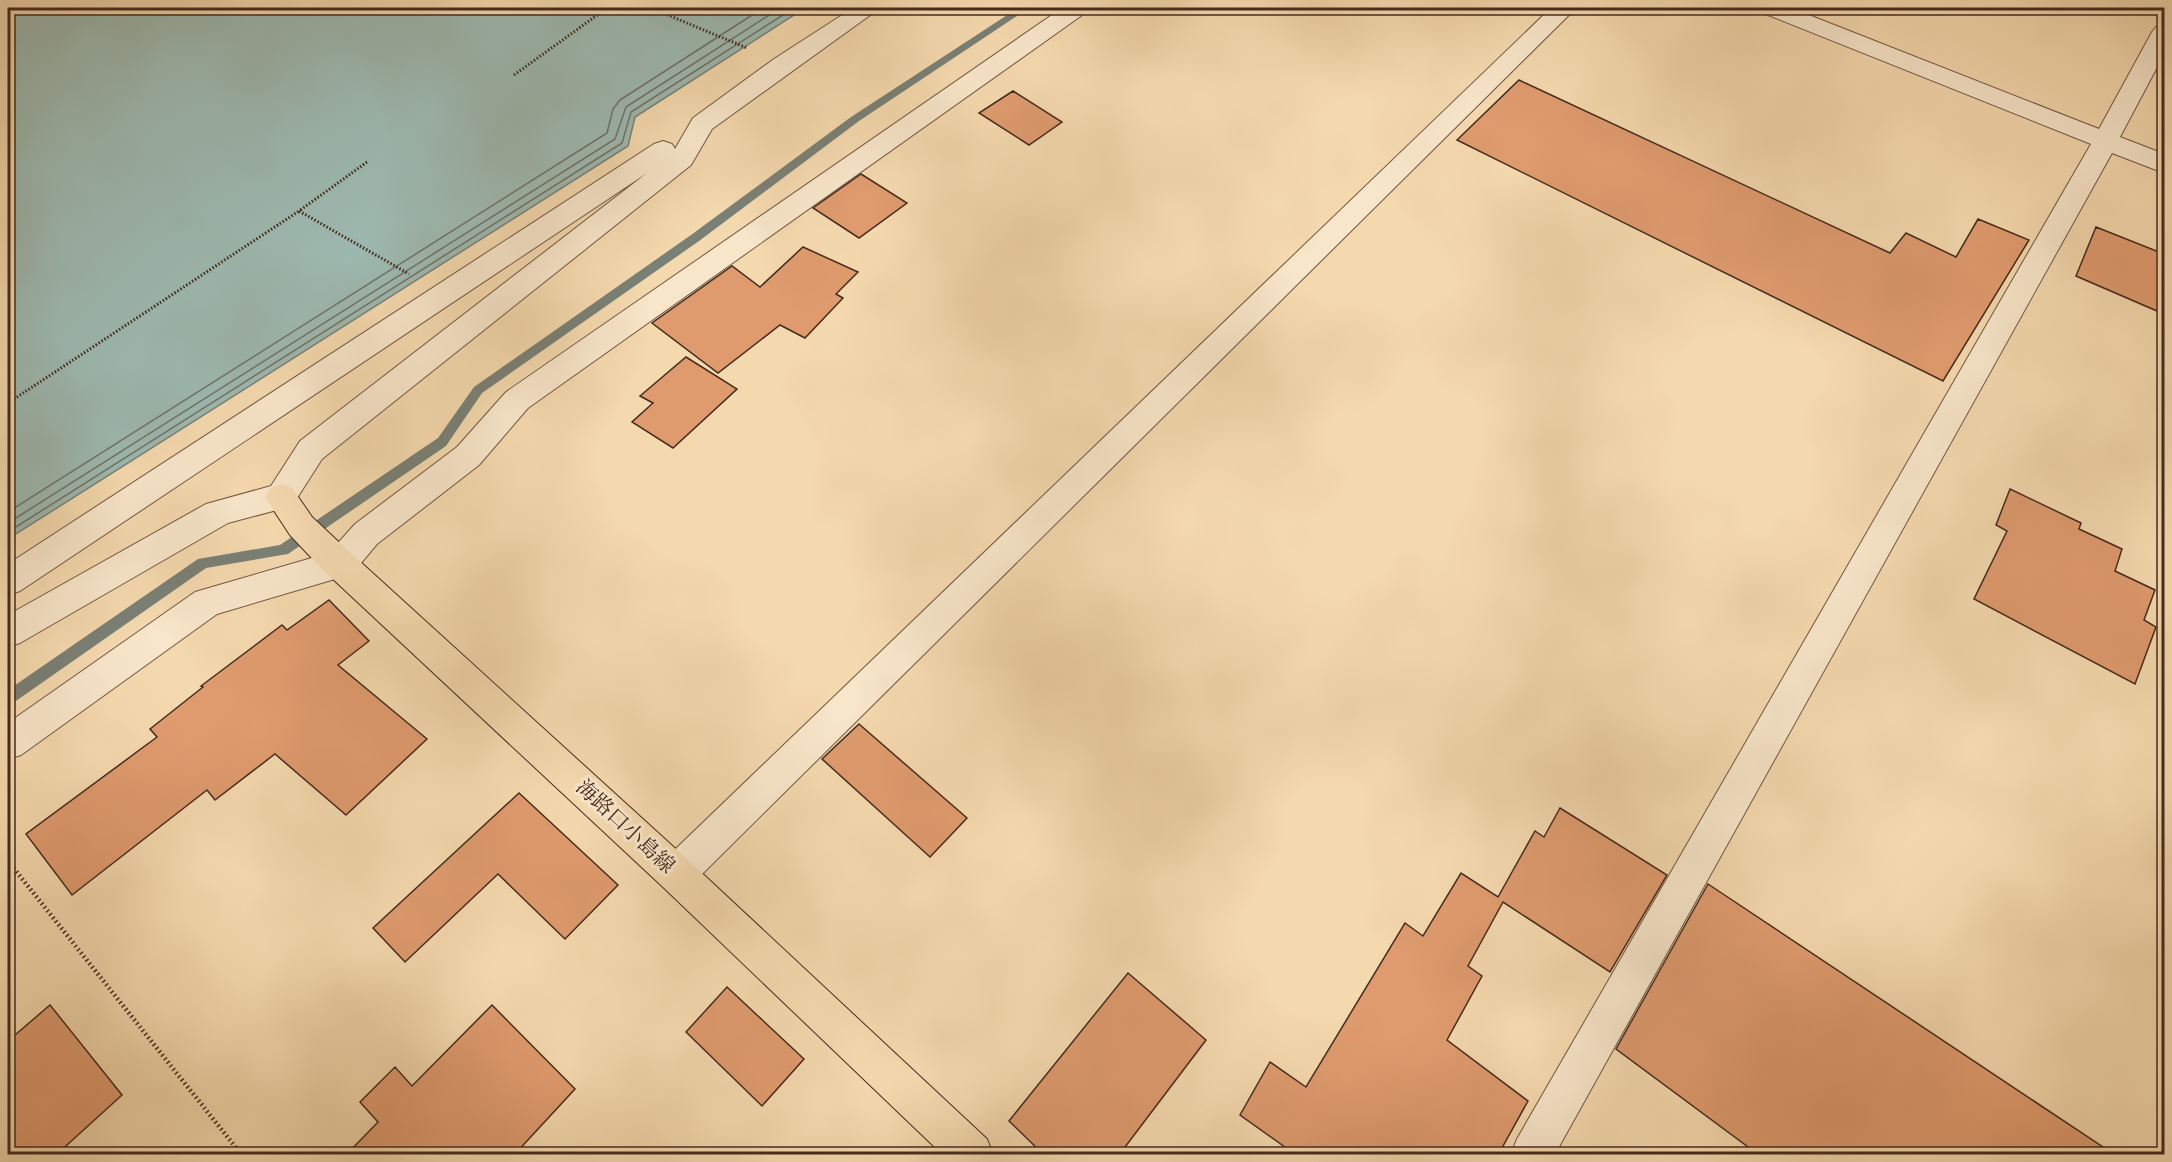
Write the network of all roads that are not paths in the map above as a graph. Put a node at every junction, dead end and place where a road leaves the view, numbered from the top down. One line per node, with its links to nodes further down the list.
1 (868, 8): 6 (street)
2 (1077, 8): 10 (street)
3 (1564, 8): 14 (street)
4 (1771, 8): 7 (street)
5 (2164, 32): 7 (street)
6 (702, 124): 9 (street); 11 (street)
7 (2106, 140): 8 (street); 16 (street)
8 (2164, 164)
9 (281, 497): 10 (main road, 海路口小島線); 12 (street)
10 (336, 560): 13 (street); 14 (main road, 海路口小島線)
11 (8, 581)
12 (8, 632)
13 (8, 743)
14 (676, 874): 15 (main road, 海路口小島線)
15 (972, 1155)
16 (1532, 1155)

